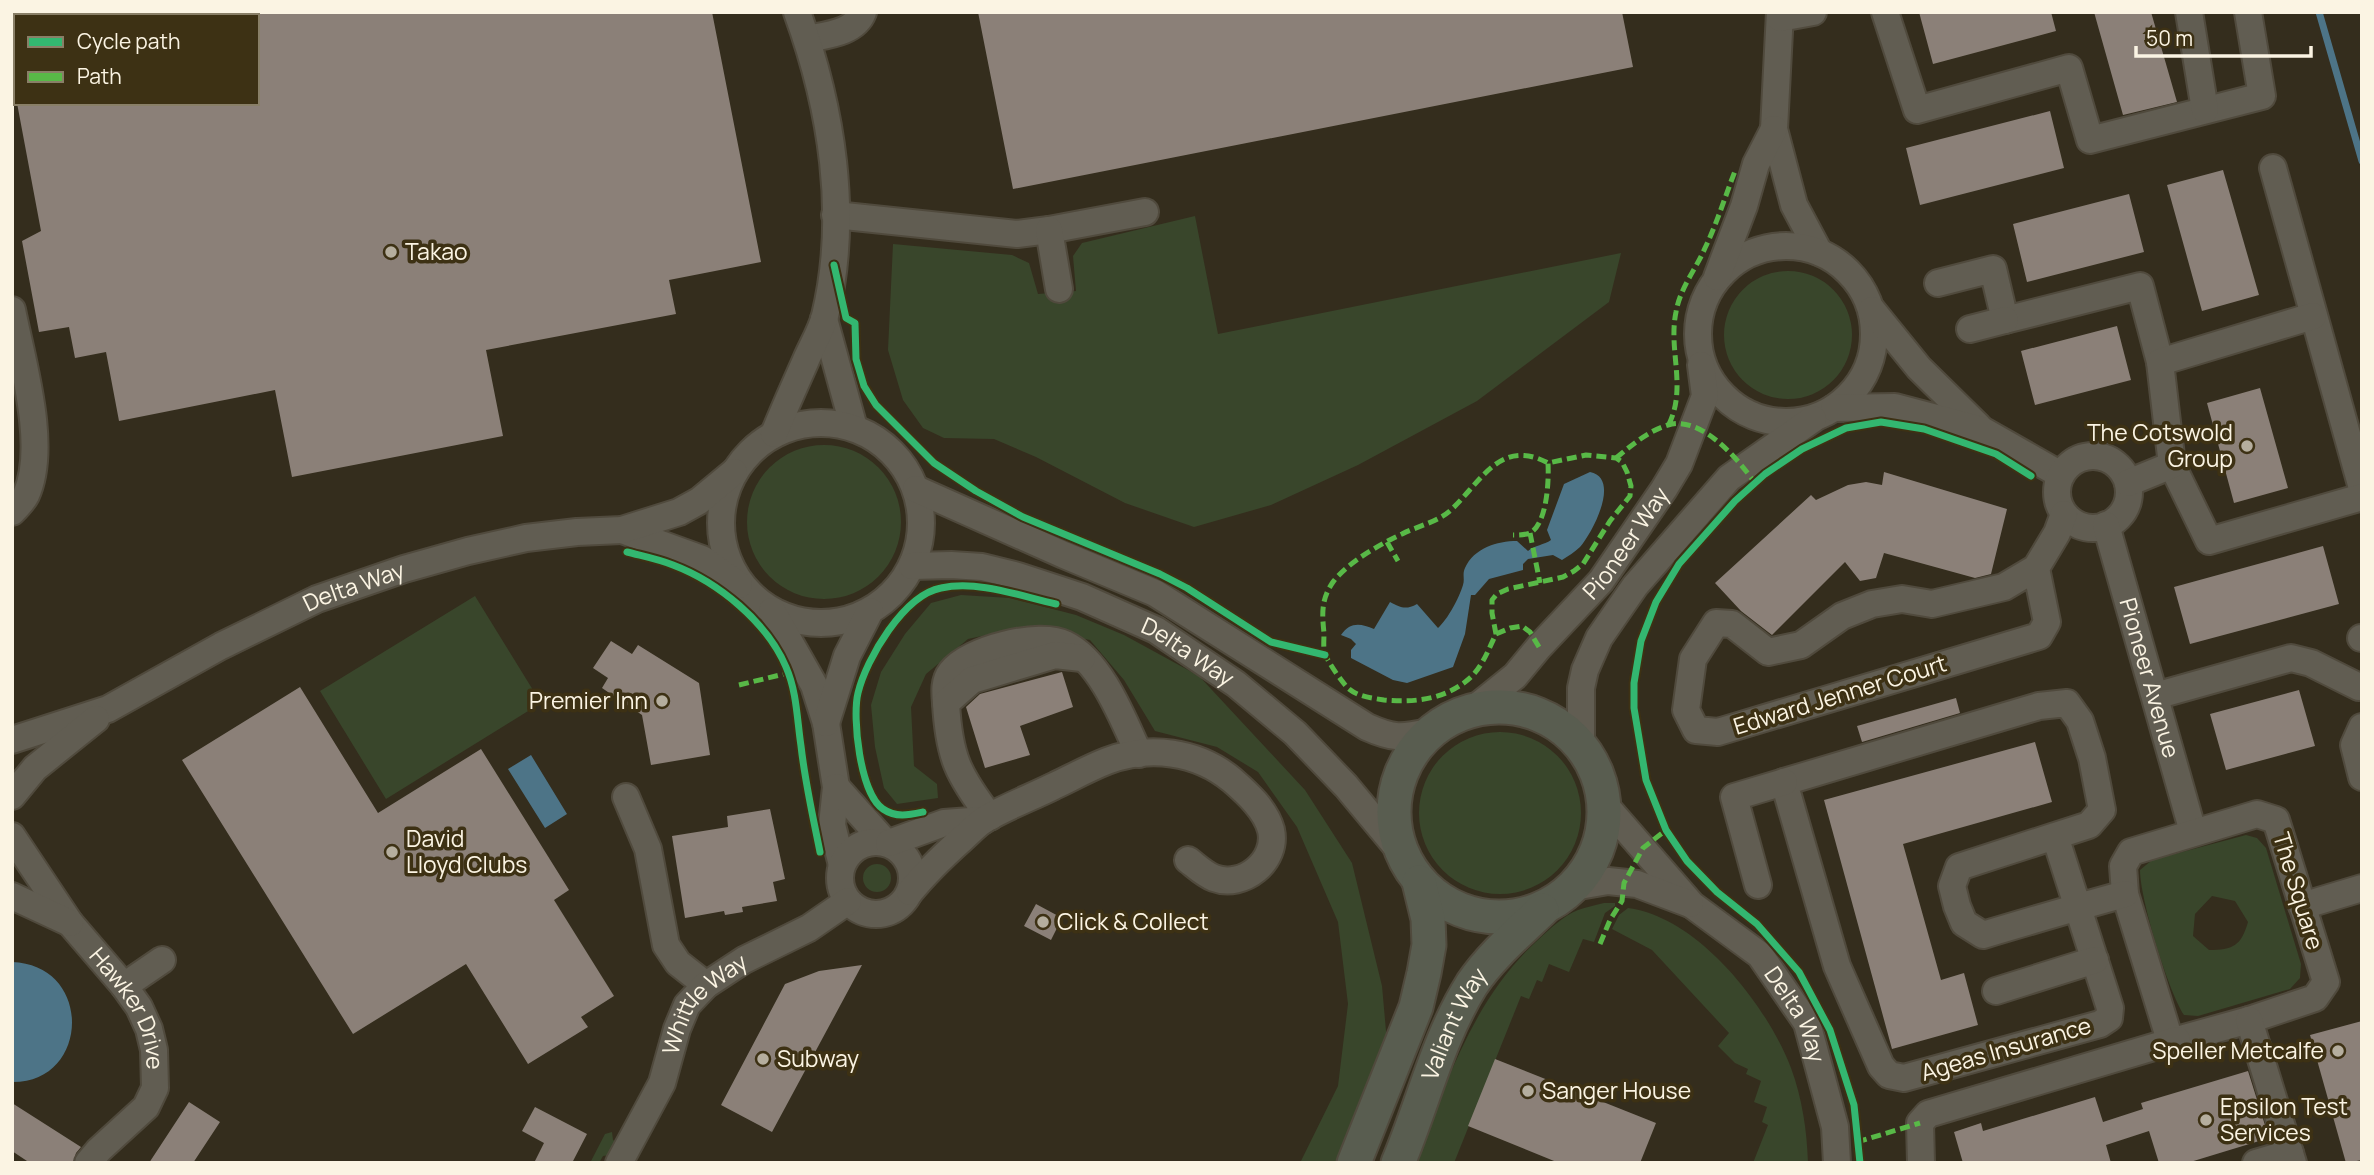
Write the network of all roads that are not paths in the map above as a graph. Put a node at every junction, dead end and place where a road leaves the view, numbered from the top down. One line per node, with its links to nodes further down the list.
1 (797, 12): 8 (street)
2 (863, 12): 8 (street)
3 (1813, 12): 7 (street)
4 (1885, 12): 9 (street)
5 (2189, 12): 9 (street)
6 (2248, 12): 9 (street)
7 (1780, 15): 10 (street)
8 (807, 39): 13 (street)
9 (2205, 110)
10 (1774, 128): 15 (street); 17 (street)
11 (2273, 168): 21 (street)
12 (1145, 212): 14 (street)
13 (835, 215): 14 (street); 22 (street)
14 (1049, 230): 18 (street)
15 (1819, 252): 17 (street); 19 (street)
16 (1938, 283): 23 (street)
17 (1713, 285): 25 (street)
18 (1059, 289)
19 (1871, 309): 27 (street); 29 (street)
20 (12, 310): 38 (street)
21 (2313, 316): 26 (street); 35 (street)
22 (824, 319): 28 (street); 30 (street)
23 (2005, 320): 24 (street); 26 (street)
24 (1970, 329)
25 (1699, 340): 27 (street); 50 (street, Pioneer Way)
26 (2160, 362): 31 (street)
27 (1826, 412): 29 (street); 55 (street, Pioneer Way)
28 (854, 428): 30 (street); 36 (street)
29 (1982, 430): 33 (street)
30 (774, 434): 32 (street)
31 (2172, 465): 34 (street); 37 (street)
32 (734, 472): 41 (street, Delta Way); 44 (street)
33 (2061, 475): 34 (street); 39 (street)
34 (2128, 484): 40 (street)
35 (2362, 488)
36 (916, 489): 42 (street); 53 (street, Delta Way)
37 (2362, 497)
38 (12, 512)
39 (2064, 514): 40 (street); 43 (street)
40 (2106, 525): 48 (street, Pioneer Avenue)
41 (622, 530): 44 (street, Delta Way); 49 (street, Delta Way)
42 (912, 566): 46 (street); 69 (street, Delta Way)
43 (2036, 568): 43 (street, Edward Jenner Court)
44 (746, 590): 45 (street)
45 (772, 611): 46 (street); 51 (street)
46 (870, 611): 51 (street)
47 (2359, 687): 48 (street)
48 (2155, 696): 65 (street, Pioneer Avenue)
49 (108, 709): 54 (street, Delta Way); 60 (street, Delta Way)
50 (1474, 709): 53 (main road); 55 (main road)
51 (826, 723): 59 (street)
52 (2362, 727): 57 (street)
53 (1429, 732): 69 (main road)
54 (12, 740)
55 (1581, 745): 62 (main road)
56 (1139, 754): 64 (street); 64 (street); 70 (street)
57 (2362, 777)
58 (1784, 782): 67 (street); 73 (street); 86 (street, Ageas Insurance)
59 (836, 787): 68 (street); 71 (street)
60 (12, 796)
61 (626, 797): 87 (street)
62 (1605, 805): 74 (main road); 80 (street, Delta Way)
63 (12, 808): 66 (street)
64 (987, 818): 68 (street); 76 (street)
65 (2193, 832): 77 (street, The Square); 82 (street, The Square)
66 (12, 836): 84 (street, Hawker Drive)
67 (2055, 836): 83 (street, Ageas Insurance); 83 (street)
68 (887, 843): 71 (street); 76 (street)
69 (1400, 851): 72 (main road)
70 (1188, 860)
71 (842, 865): 79 (street)
72 (1419, 882): 81 (main road); 95 (main road, Valiant Way)
73 (1758, 885)
74 (1573, 887): 80 (street, Delta Way); 81 (main road)
75 (2362, 888): 82 (street)
76 (910, 892): 79 (street)
77 (2125, 894): 83 (street); 91 (street, The Square)
78 (12, 896): 84 (street, Hawker Drive)
79 (848, 901): 87 (street, Whittle Way)
80 (1692, 905): 97 (street, Delta Way)
81 (1547, 906): 96 (main road, Valiant Way)
82 (2302, 906): 90 (street, The Square)
83 (2078, 907): 86 (street, Ageas Insurance)
84 (70, 923): 88 (street, Hawker Drive)
85 (162, 960): 88 (street)
86 (2095, 960): 89 (street)
87 (706, 985): 94 (street, Whittle Way)
88 (124, 986): 93 (street, Hawker Drive)
89 (1996, 990)
90 (2249, 1020): 91 (street, The Square); 92 (street)
91 (2177, 1040): 98 (street, The Square)
92 (2291, 1158): 99 (street)
93 (88, 1163)
94 (619, 1163)
95 (1354, 1163)
96 (1398, 1163)
97 (1837, 1163)
98 (1921, 1163)
99 (2256, 1163)

